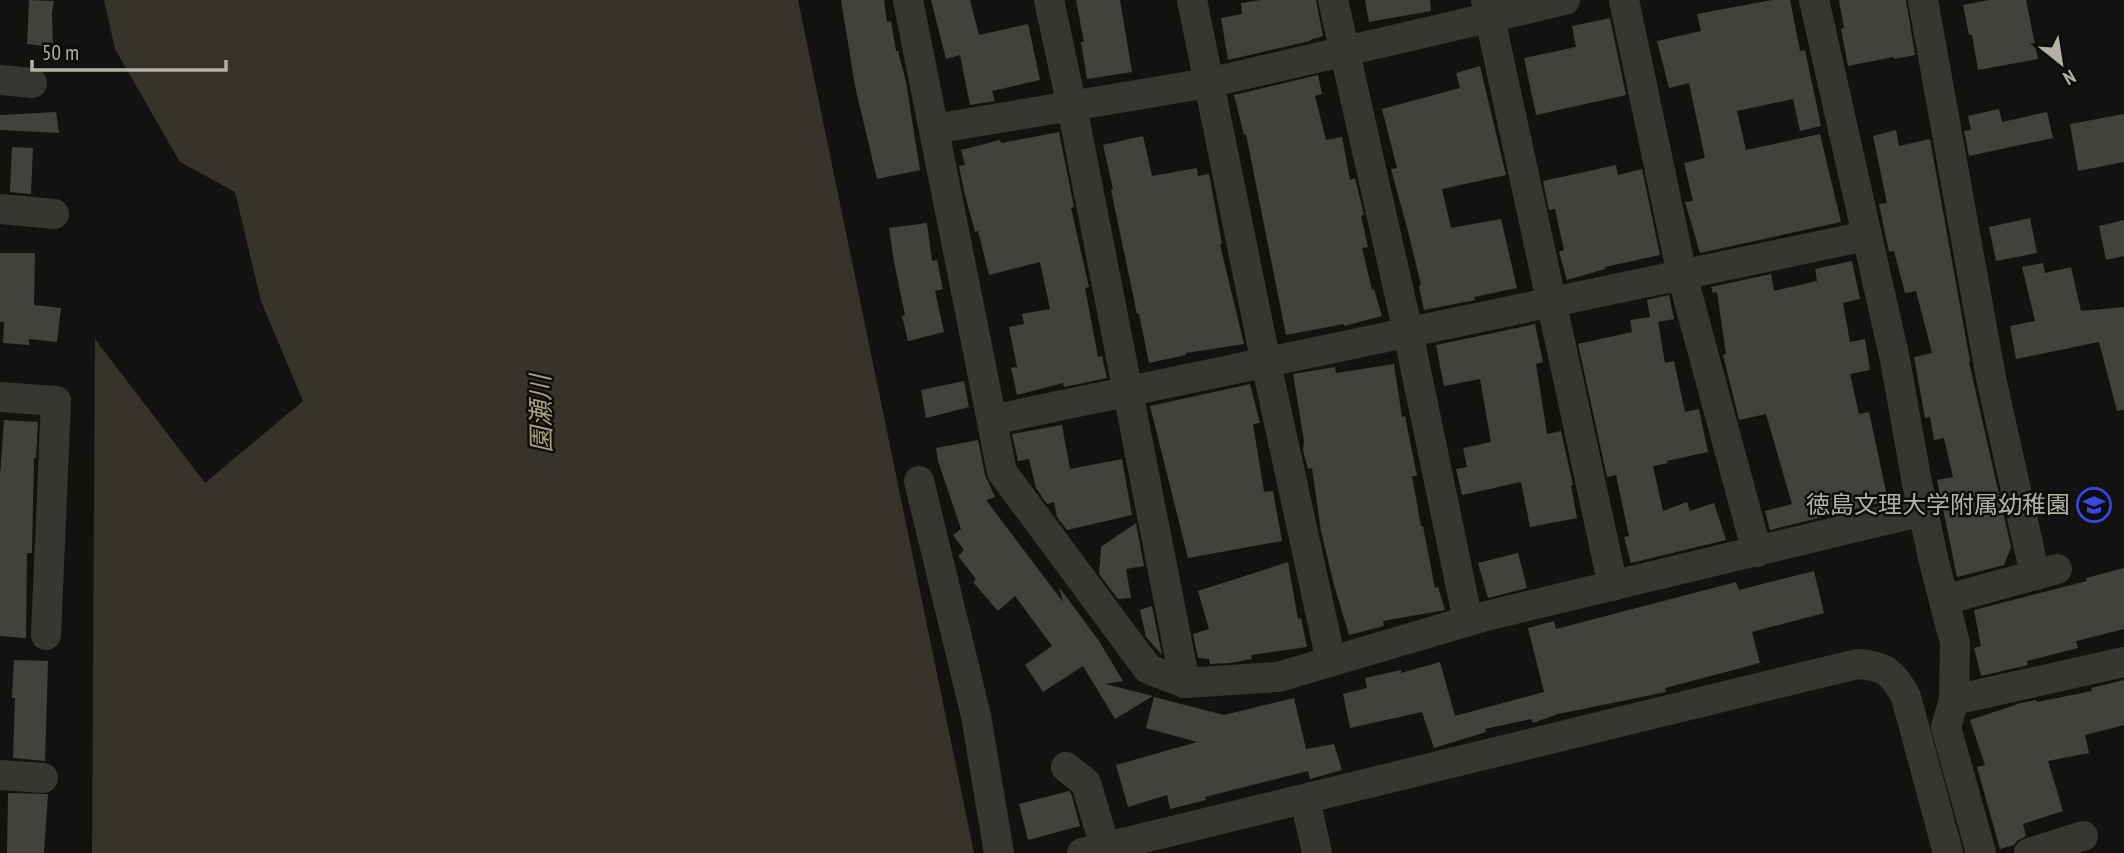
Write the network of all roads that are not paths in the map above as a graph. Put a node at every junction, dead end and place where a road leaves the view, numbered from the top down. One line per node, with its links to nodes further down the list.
1 (908, 0): 15 (street)
2 (1049, 0): 14 (street)
3 (1192, 0): 13 (street)
4 (1334, 0): 10 (street)
5 (1565, 0): 9 (street)
6 (1624, 0): 19 (street)
7 (1814, 0): 18 (street)
8 (1923, 0): 30 (street)
9 (1488, 8): 10 (street); 20 (street)
10 (1344, 51): 13 (street); 21 (street)
11 (0, 80): 12 (street)
12 (32, 83)
13 (1208, 83): 14 (street); 22 (street)
14 (1072, 107): 15 (street); 23 (street)
15 (934, 130): 25 (street)
16 (0, 209): 17 (street)
17 (54, 214)
18 (1866, 236): 19 (street); 27 (street)
19 (1682, 275): 20 (street); 28 (street)
20 (1551, 302): 21 (street); 29 (street)
21 (1408, 332): 22 (street); 31 (street)
22 (1266, 363): 23 (street); 33 (street)
23 (1127, 392): 25 (street); 35 (street)
24 (0, 397): 32 (street)
25 (992, 420): 35 (street)
26 (919, 481): 43 (street)
27 (1923, 512): 28 (street); 30 (street)
28 (1757, 552): 29 (street)
29 (1613, 586): 31 (street)
30 (1944, 600): 36 (street)
31 (1468, 621): 33 (street)
32 (47, 635)
33 (1331, 661): 35 (street)
34 (2124, 663): 36 (street)
35 (1185, 683)
36 (1954, 700): 46 (street)
37 (1066, 767): 42 (street)
38 (0, 775): 39 (street)
39 (43, 778)
40 (1305, 799): 42 (street); 44 (street); 45 (street)
41 (2083, 836): 47 (street)
42 (1094, 850)
43 (999, 853)
44 (1317, 853)
45 (1948, 853)
46 (1981, 853)
47 (2029, 853)

